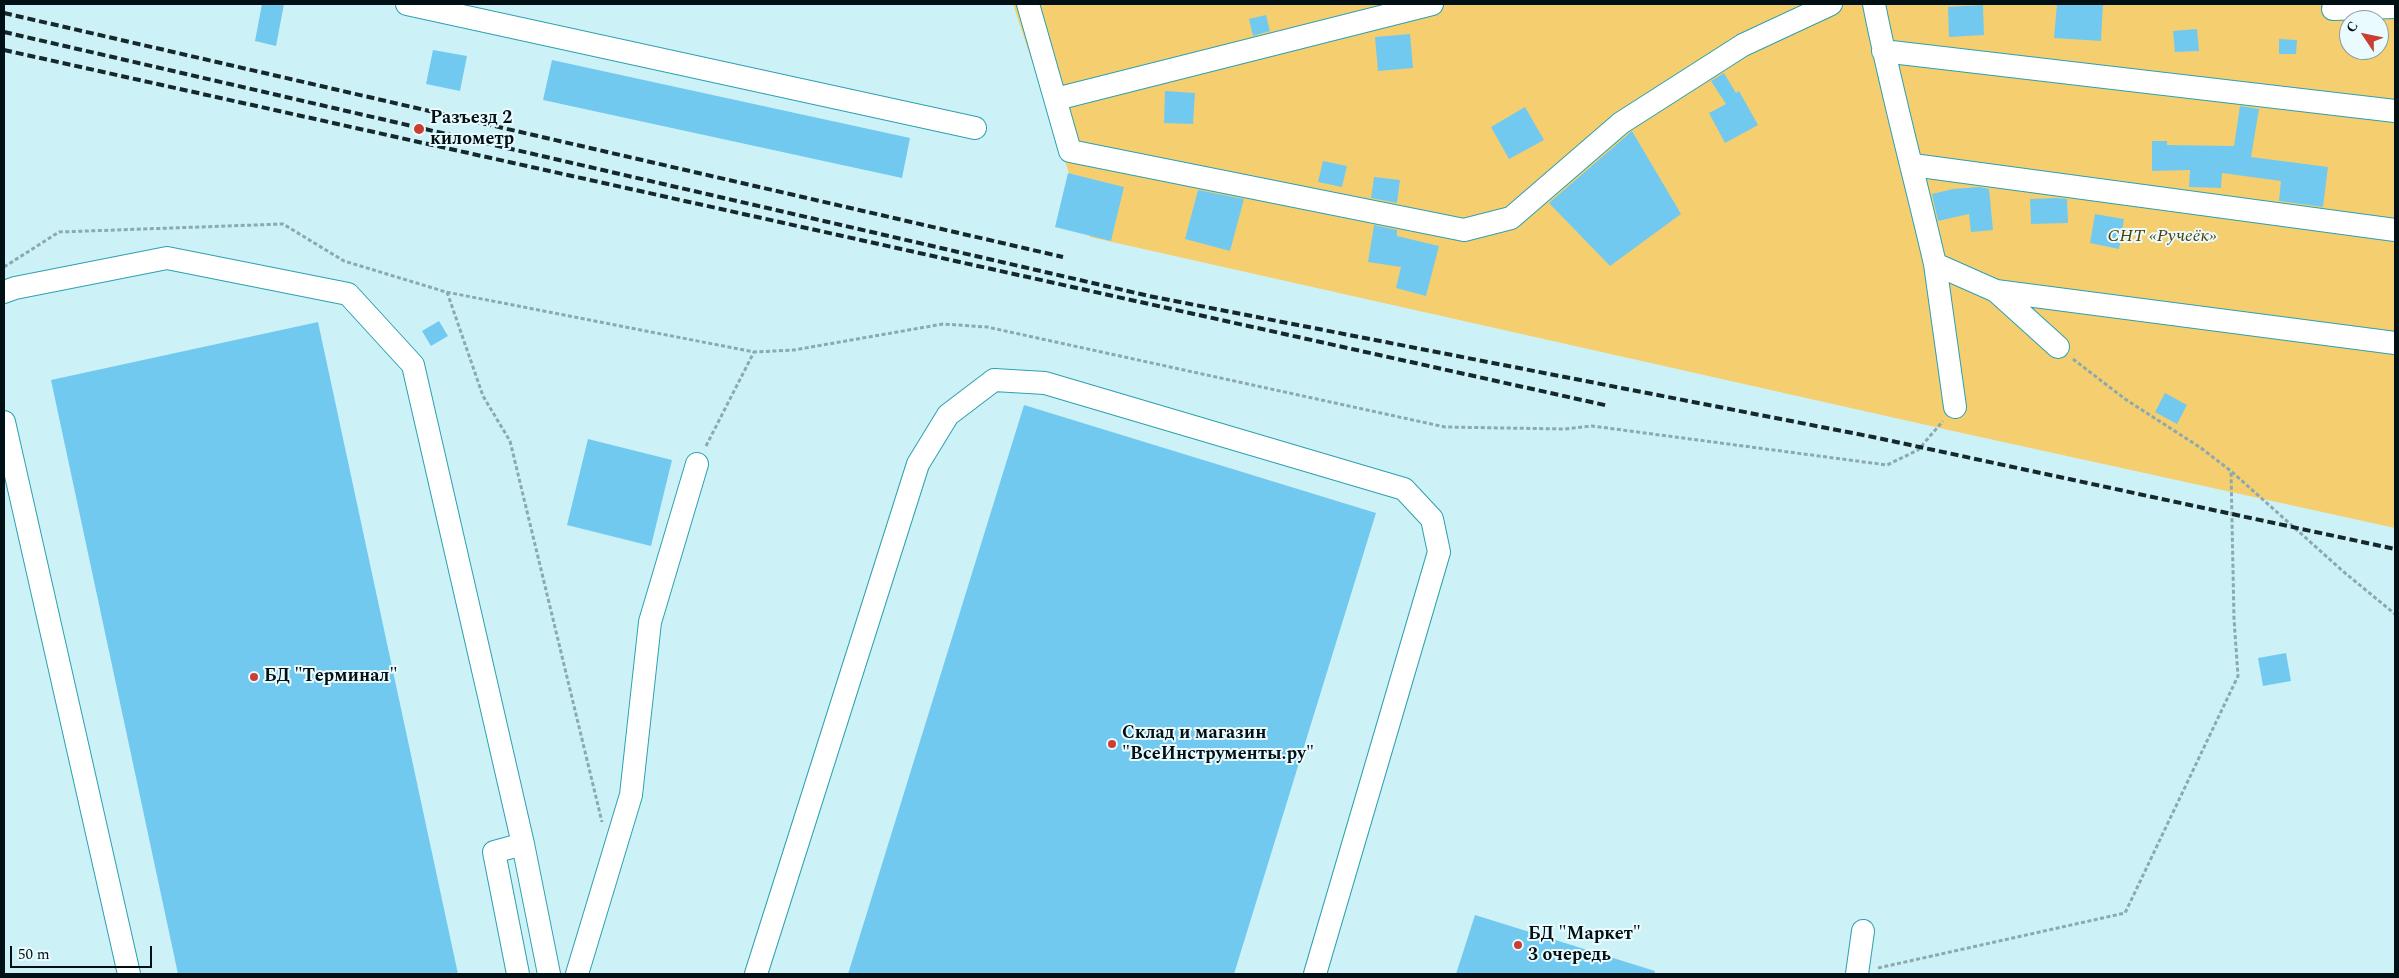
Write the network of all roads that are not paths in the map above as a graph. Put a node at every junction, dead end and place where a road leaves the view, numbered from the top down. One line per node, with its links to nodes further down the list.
1 (407, 4): 11 (street)
2 (1028, 4): 9 (street)
3 (1432, 4): 9 (street)
4 (1831, 4): 9 (street)
5 (1874, 4): 8 (street)
6 (2395, 7): 7 (street)
7 (2333, 9)
8 (1884, 52): 10 (street); 12 (street)
9 (1056, 99)
10 (2395, 111)
11 (975, 128)
12 (1913, 165): 13 (street); 14 (street)
13 (2395, 230)
14 (1935, 264): 15 (street); 19 (street)
15 (1996, 291): 17 (street); 18 (street)
16 (4, 292): 22 (street)
17 (2395, 343)
18 (2058, 348)
19 (1955, 408)
20 (5, 428): 25 (street)
21 (697, 464): 28 (street)
22 (523, 844): 26 (street); 27 (street)
23 (1863, 931): 24 (street)
24 (1858, 973)
25 (129, 974)
26 (518, 974)
27 (549, 974)
28 (577, 974)
29 (756, 974): 30 (street)
30 (1315, 974)

